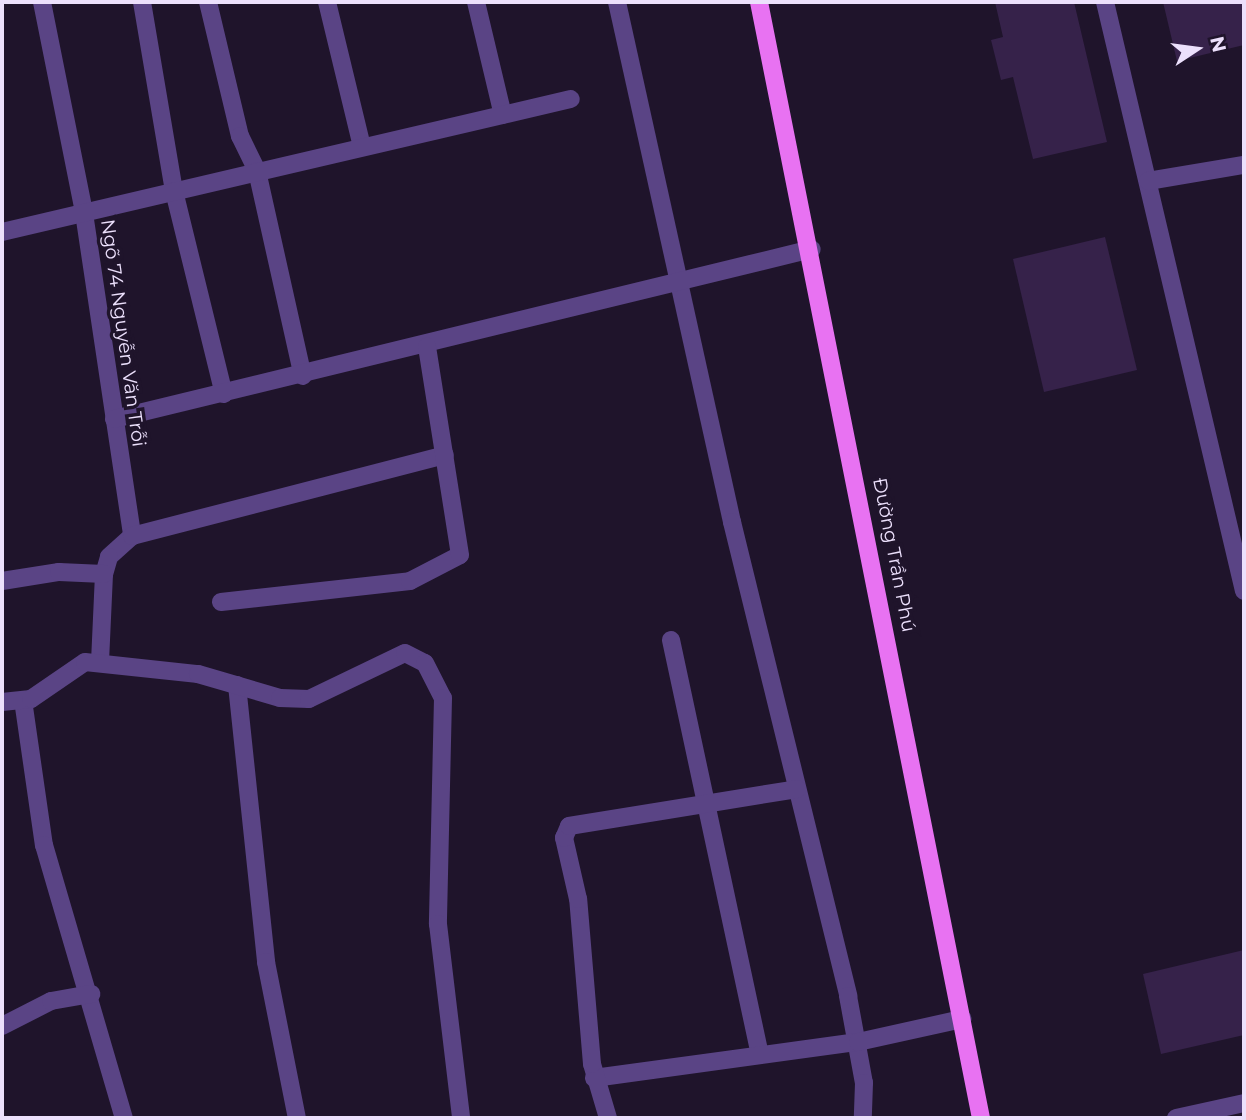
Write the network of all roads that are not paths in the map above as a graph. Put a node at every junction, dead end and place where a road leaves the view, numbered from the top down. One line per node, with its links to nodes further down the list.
1 (45, 2): 16 (street, Ngõ 74 Nguyễn Văn Trỗi)
2 (142, 2): 15 (street)
3 (208, 2): 13 (street)
4 (327, 2): 11 (street)
5 (476, 2): 10 (street)
6 (617, 2): 19 (street)
7 (758, 2): 18 (main road, Đường Trần Phú)
8 (1105, 2): 14 (street)
9 (571, 99): 10 (street)
10 (503, 115): 11 (street)
11 (362, 147): 13 (street)
12 (1244, 165): 14 (street)
13 (257, 172): 15 (street); 21 (street)
14 (1148, 181): 28 (street)
15 (174, 191): 16 (street); 22 (street)
16 (84, 213): 17 (street); 23 (street, Ngõ 74 Nguyễn Văn Trỗi)
17 (2, 232)
18 (812, 249): 19 (street); 38 (main road, Đường Trần Phú)
19 (680, 282): 20 (street); 35 (street)
20 (428, 347): 21 (street); 24 (street)
21 (303, 376): 22 (street)
22 (224, 394): 23 (street)
23 (114, 419): 25 (street, Ngõ 74 Nguyễn Văn Trỗi)
24 (445, 455): 25 (street); 29 (street)
25 (132, 536): 26 (street)
26 (104, 575): 27 (street); 31 (street)
27 (2, 582)
28 (1244, 591)
29 (221, 602)
30 (671, 640): 36 (street)
31 (100, 663): 32 (street); 33 (street)
32 (237, 685): 45 (street); 46 (street)
33 (23, 700): 34 (street); 37 (street)
34 (2, 702)
35 (797, 789): 36 (street); 40 (street)
36 (708, 803): 41 (street); 42 (street)
37 (91, 994): 39 (street); 44 (street)
38 (962, 1019): 40 (street); 49 (main road, Đường Trần Phú)
39 (2, 1026)
40 (858, 1042): 41 (street); 48 (street)
41 (760, 1055): 42 (street)
42 (594, 1078): 47 (street)
43 (1244, 1103): 50 (street)
44 (124, 1118)
45 (297, 1118)
46 (461, 1118)
47 (608, 1118)
48 (863, 1118)
49 (981, 1118)
50 (1176, 1118)

